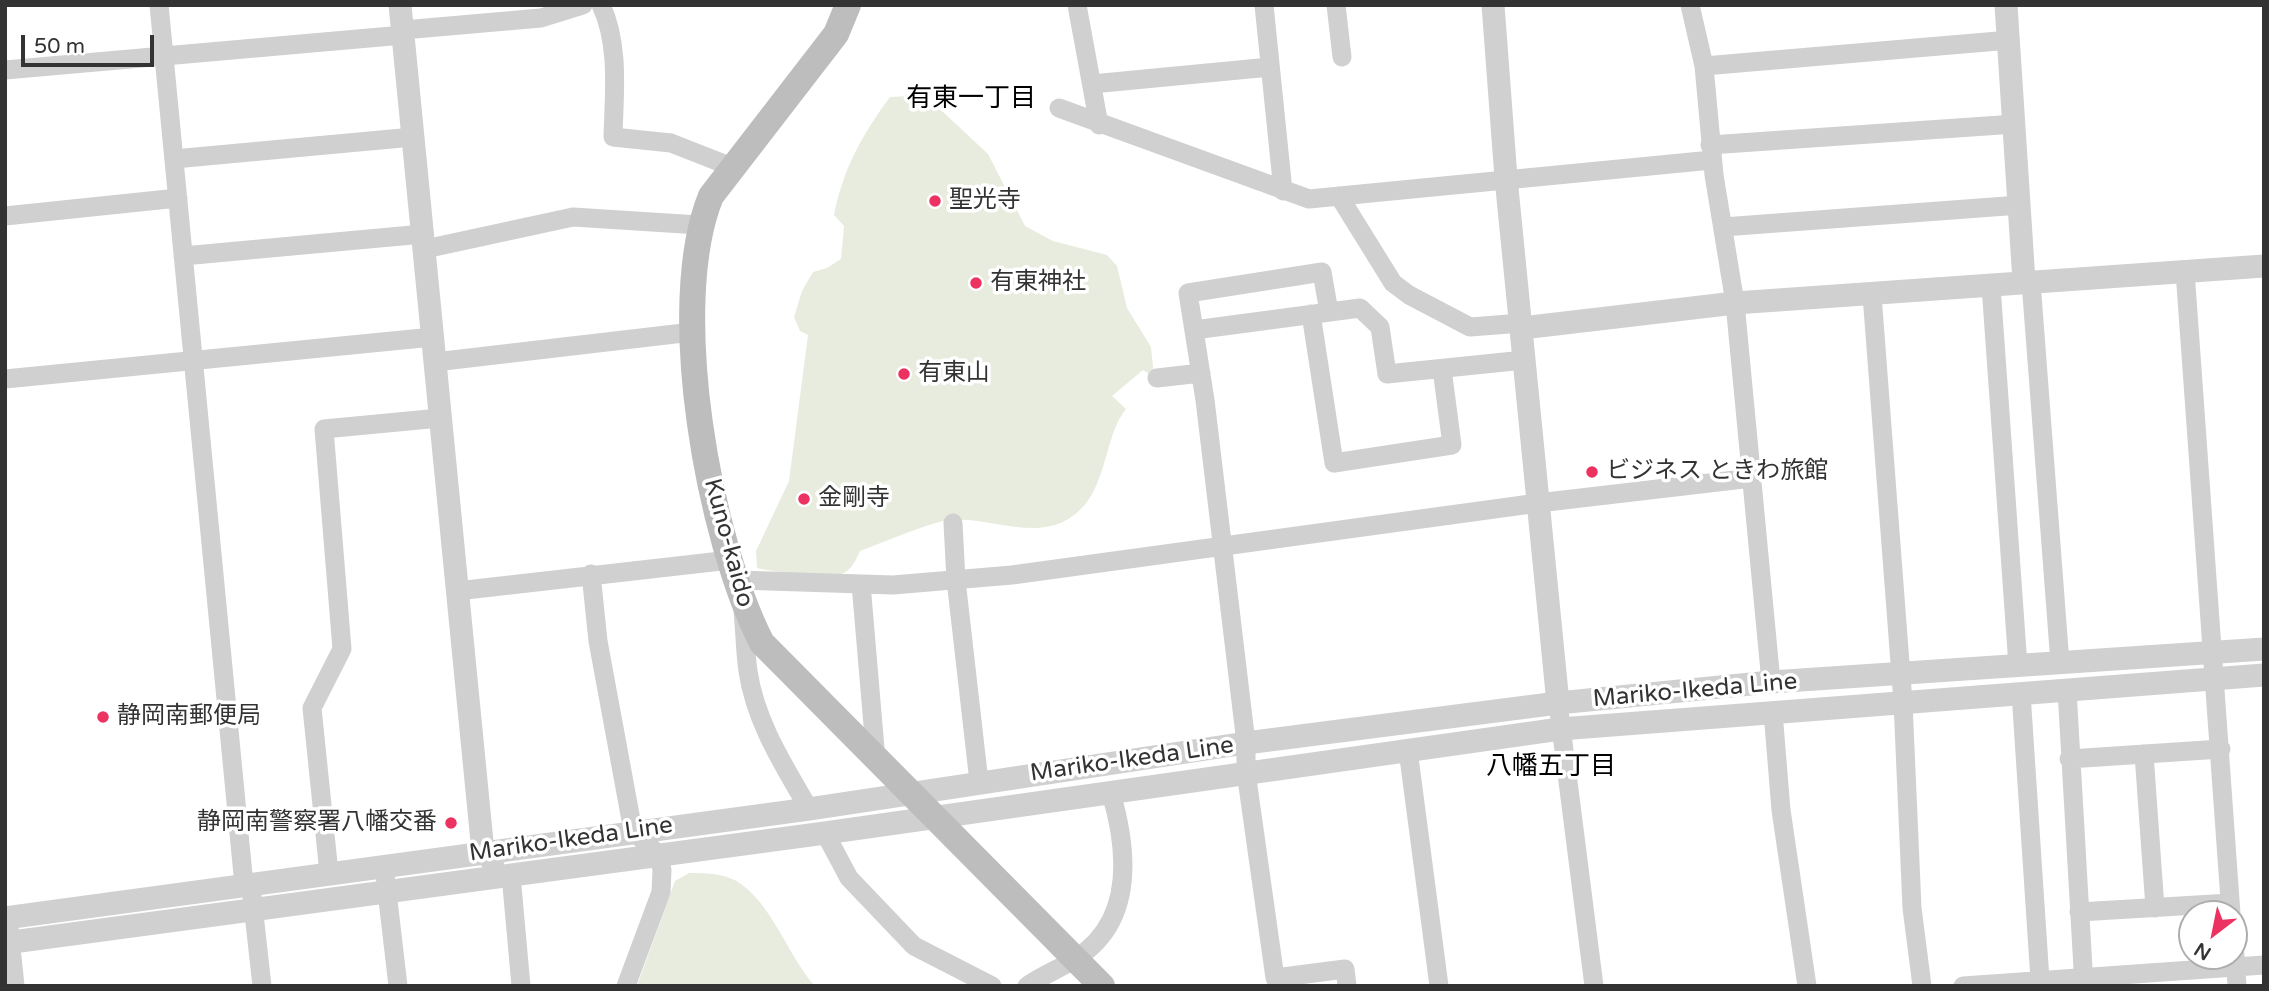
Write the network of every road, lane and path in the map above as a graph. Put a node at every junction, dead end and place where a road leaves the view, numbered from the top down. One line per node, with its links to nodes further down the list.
1 (159, 5): 15 (street)
2 (400, 5): 13 (street)
3 (583, 5): 12 (street)
4 (601, 5): 27 (street)
5 (848, 5): 27 (main road, Kuno-kaido)
6 (1077, 5): 20 (street)
7 (1264, 5): 18 (street)
8 (1336, 5): 16 (street)
9 (1493, 5): 28 (street)
10 (1690, 5): 17 (street)
11 (2006, 5): 14 (street)
12 (561, 10): 13 (street)
13 (403, 32): 15 (street); 24 (street)
14 (2010, 40): 17 (street); 22 (street)
15 (164, 55): 19 (street); 26 (street)
16 (1342, 57)
17 (1704, 66): 25 (street)
18 (1270, 67): 20 (street); 29 (street)
19 (5, 70)
20 (1092, 84): 23 (street)
21 (1059, 108): 23 (street)
22 (2015, 124): 25 (street); 32 (street)
23 (1099, 125): 29 (street)
24 (413, 137): 26 (street); 36 (street)
25 (1711, 152): 28 (street); 35 (street)
26 (174, 159): 31 (street)
27 (732, 167): 34 (main road, Kuno-kaido)
28 (1506, 178): 30 (street); 45 (street)
29 (1283, 191): 30 (street)
30 (1339, 196): 45 (street)
31 (177, 198): 33 (street); 37 (street)
32 (2020, 205): 35 (street); 40 (street)
33 (5, 216)
34 (699, 225): 36 (street); 47 (main road, Kuno-kaido)
35 (1723, 227): 43 (street)
36 (424, 241): 37 (street); 48 (street)
37 (183, 256): 50 (street)
38 (2264, 265): 39 (street)
39 (2185, 271): 40 (street); 68 (street)
40 (2028, 282): 41 (street); 69 (street)
41 (1991, 286): 42 (street); 70 (street)
42 (1872, 295): 43 (street); 72 (street)
43 (1735, 303): 45 (street); 57 (street)
44 (1320, 313): 46 (street); 46 (street); 52 (street); 52 (street)
45 (1522, 326): 49 (street)
46 (1194, 330): 53 (street)
47 (692, 332): 51 (street); 61 (main road, Kuno-kaido)
48 (433, 337): 50 (street); 51 (street)
49 (1524, 360): 52 (street); 58 (street)
50 (193, 362): 55 (street); 100 (street)
51 (435, 362): 56 (street)
52 (1442, 369)
53 (1201, 373): 54 (street); 60 (street)
54 (1157, 378)
55 (5, 379)
56 (440, 418): 65 (street); 98 (street)
57 (1752, 478): 58 (street); 74 (street)
58 (1538, 503): 60 (street); 78 (street)
59 (953, 523): 63 (street)
60 (1222, 545): 63 (street); 81 (street)
61 (734, 570): 62 (street); 64 (street); 66 (main road, Kuno-kaido)
62 (591, 574): 65 (street); 93 (street)
63 (956, 580): 64 (street); 88 (street)
64 (861, 584): 86 (street)
65 (457, 591): 95 (street)
66 (743, 606): 86 (main road, Kuno-kaido); 91 (street)
67 (2264, 649): 68 (street, Mariko-Ikeda Line)
68 (2212, 653): 69 (street, Mariko-Ikeda Line); 73 (street)
69 (2060, 663): 70 (street, Mariko-Ikeda Line)
70 (2018, 666): 72 (street, Mariko-Ikeda Line)
71 (2264, 675): 73 (street, Mariko-Ikeda Line)
72 (1900, 676): 74 (street, Mariko-Ikeda Line); 77 (street)
73 (2214, 679): 75 (street, Mariko-Ikeda Line); 82 (street)
74 (1771, 682): 78 (street, Mariko-Ikeda Line)
75 (2067, 690): 76 (street, Mariko-Ikeda Line); 85 (street)
76 (2021, 693): 77 (street, Mariko-Ikeda Line); 112 (street)
77 (1902, 702): 79 (street, Mariko-Ikeda Line); 126 (street)
78 (1558, 703): 80 (street); 81 (street, Mariko-Ikeda Line)
79 (1773, 712): 80 (street, Mariko-Ikeda Line); 125 (street)
80 (1560, 729): 83 (street, Mariko-Ikeda Line); 124 (street)
81 (1247, 743): 87 (street); 88 (street, Mariko-Ikeda Line)
82 (2221, 749): 84 (street); 102 (street)
83 (1408, 750): 87 (street, Mariko-Ikeda Line); 123 (street)
84 (2144, 754): 85 (street); 103 (street)
85 (2068, 759): 105 (street)
86 (876, 760): 89 (main road, Kuno-kaido)
87 (1246, 772): 90 (street, Mariko-Ikeda Line); 122 (street)
88 (979, 782): 89 (street, Mariko-Ikeda Line)
89 (910, 793): 91 (street, Mariko-Ikeda Line); 92 (main road, Kuno-kaido)
90 (1111, 793): 92 (street, Mariko-Ikeda Line); 109 (street)
91 (809, 809): 93 (street, Mariko-Ikeda Line)
92 (934, 817): 94 (street, Mariko-Ikeda Line); 109 (main road, Kuno-kaido)
93 (633, 831): 95 (street, Mariko-Ikeda Line); 96 (street)
94 (825, 833): 96 (street, Mariko-Ikeda Line); 119 (street)
95 (483, 852): 97 (street, Mariko-Ikeda Line); 99 (street)
96 (659, 855): 99 (street, Mariko-Ikeda Line); 118 (street)
97 (384, 866): 98 (street, Mariko-Ikeda Line); 101 (street)
98 (329, 873): 100 (street, Mariko-Ikeda Line)
99 (511, 875): 101 (street, Mariko-Ikeda Line); 117 (street)
100 (247, 885): 106 (street, Mariko-Ikeda Line); 107 (street)
101 (388, 892): 107 (street, Mariko-Ikeda Line); 116 (street)
102 (2230, 900)
103 (2155, 908): 104 (street); 105 (street)
104 (2178, 908)
105 (2079, 912): 113 (street)
106 (6, 914): 108 (street)
107 (255, 918): 108 (street, Mariko-Ikeda Line); 115 (street)
108 (7, 943): 114 (street)
109 (1074, 960): 120 (street); 121 (main road, Kuno-kaido)
110 (2264, 965): 111 (street)
111 (2237, 977): 113 (street)
112 (2040, 980): 113 (street); 127 (street)
113 (2084, 981)
114 (13, 986)
115 (262, 986)
116 (398, 986)
117 (521, 986)
118 (626, 986)
119 (992, 986)
120 (1027, 986)
121 (1102, 986)
122 (1347, 986)
123 (1439, 986)
124 (1594, 986)
125 (1807, 986)
126 (1922, 986)
127 (1964, 986)

